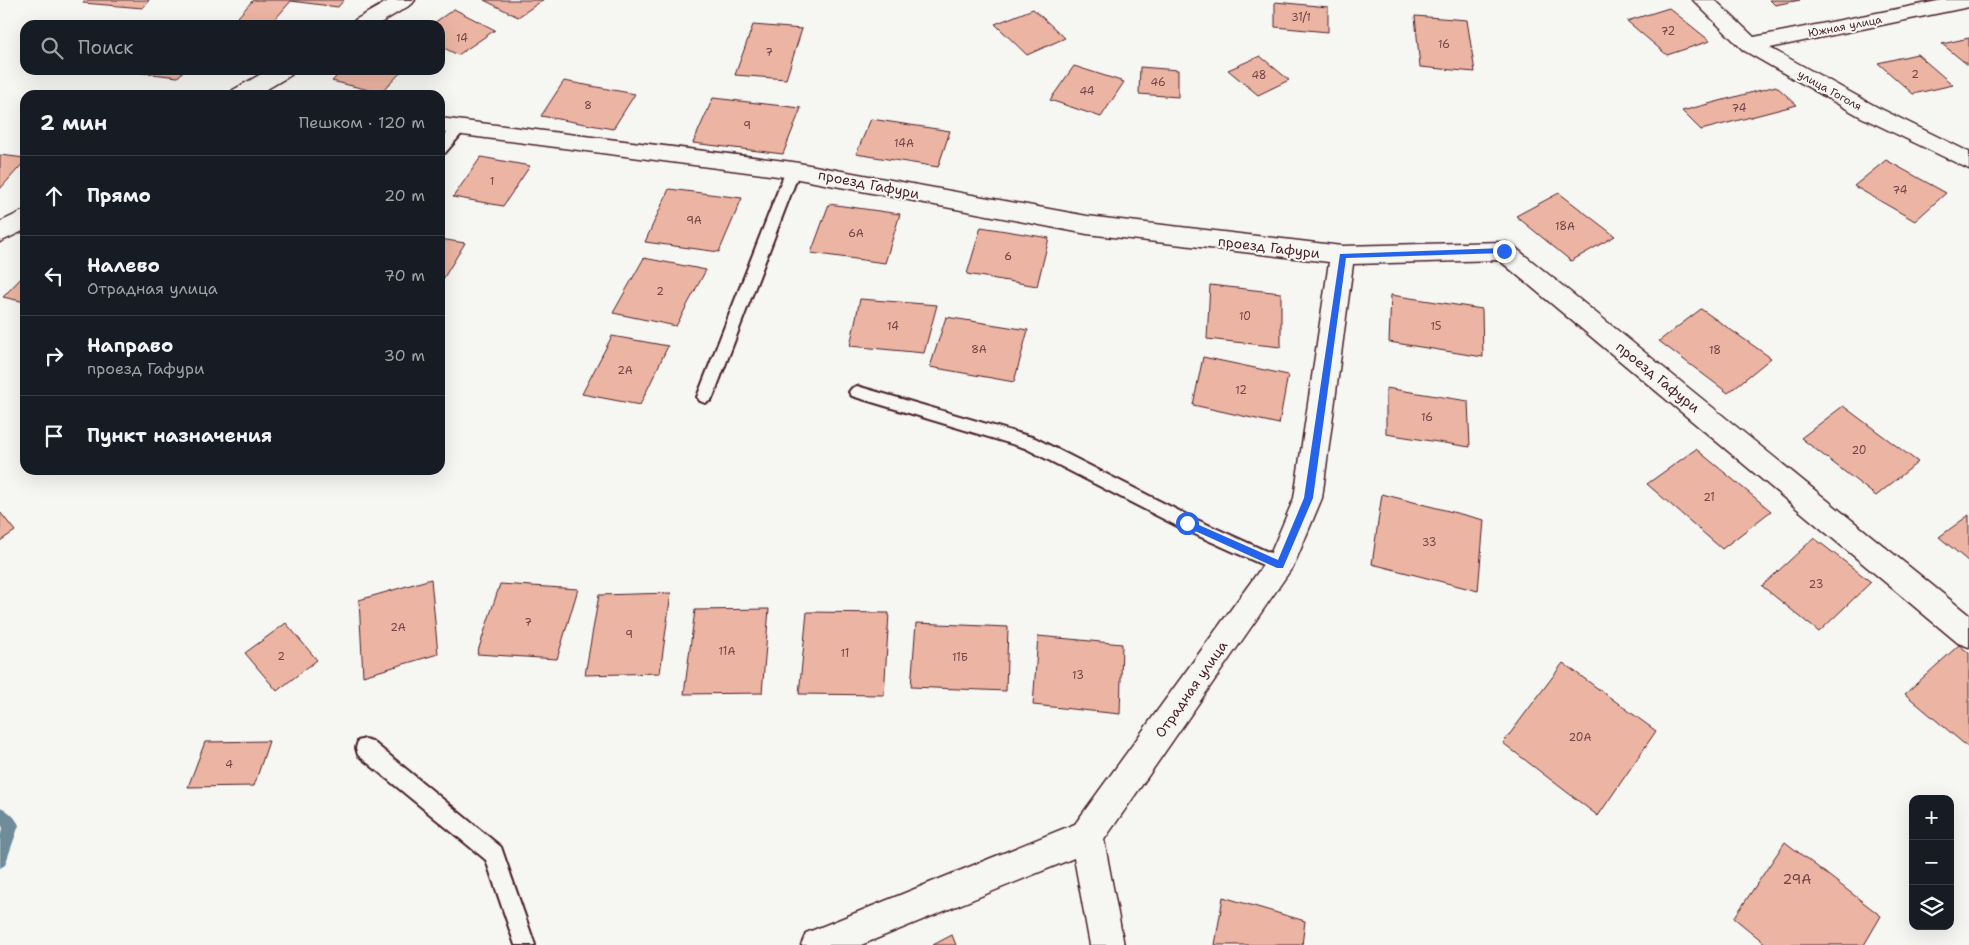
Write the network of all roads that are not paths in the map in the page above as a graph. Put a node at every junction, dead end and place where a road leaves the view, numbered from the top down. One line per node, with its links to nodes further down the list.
1 (405, 0): 4 (street)
2 (1703, 0): 5 (street, улица Гоголя)
3 (1969, 1): 5 (street, Южная улица)
4 (371, 20)
5 (1750, 45): 10 (street, улица Гоголя)
6 (276, 75): 7 (street)
7 (250, 90)
8 (450, 126): 9 (lane); 11 (street, проезд Гафури)
9 (445, 138)
10 (1969, 161)
11 (794, 170): 14 (street, проезд Гафури); 16 (lane)
12 (20, 222): 13 (street)
13 (0, 233)
14 (1342, 256): 17 (street, Отрадная улица); 18 (street, проезд Гафури)
15 (857, 392): 17 (lane)
16 (705, 397)
17 (1280, 565): 20 (street, Отрадная улица)
18 (1969, 633)
19 (365, 748): 21 (lane)
20 (1087, 836): 22 (street); 23 (street)
21 (525, 945)
22 (818, 945)
23 (1107, 945)

